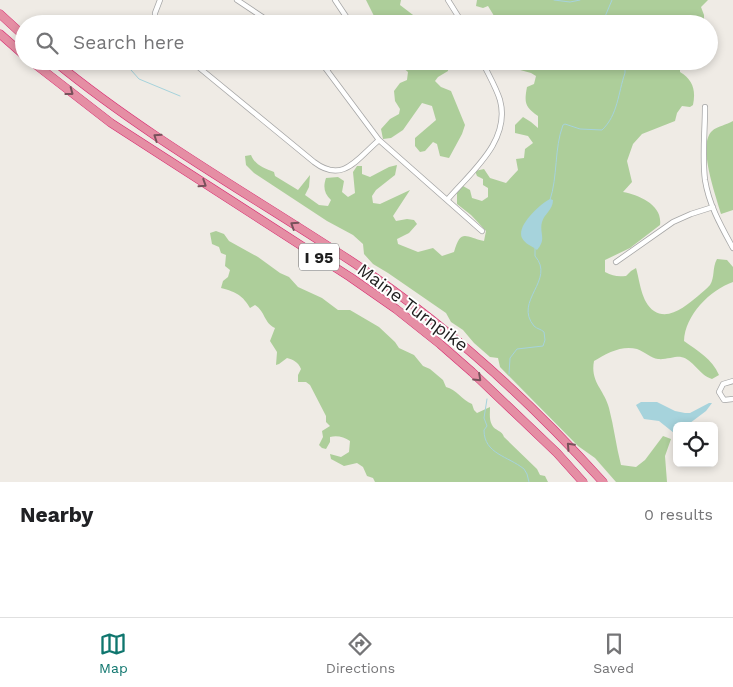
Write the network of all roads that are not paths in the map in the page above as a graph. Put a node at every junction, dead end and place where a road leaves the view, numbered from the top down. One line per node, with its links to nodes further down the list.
1 (160, 0): 6 (street)
2 (237, 0): 7 (street)
3 (335, 0): 8 (street)
4 (448, 0): 9 (street)
5 (0, 14): 10 (highway)
6 (155, 15)
7 (260, 15)
8 (345, 15)
9 (457, 15)
10 (15, 28)
11 (0, 34): 12 (highway)
12 (15, 47)
13 (43, 70): 27 (highway, Maine Turnpike / I 95, one-way to 27)
14 (66, 70): 28 (highway, Maine Turnpike / I 95, one-way to 14)
15 (202, 70): 19 (street)
16 (329, 70): 19 (street)
17 (486, 70): 20 (street)
18 (704, 107): 21 (street)
19 (379, 140): 20 (street)
20 (448, 199): 22 (street)
21 (713, 207): 23 (street); 24 (street)
22 (482, 231)
23 (733, 248)
24 (616, 262)
25 (733, 382): 26 (street)
26 (733, 399)
27 (583, 482)
28 (603, 482)

